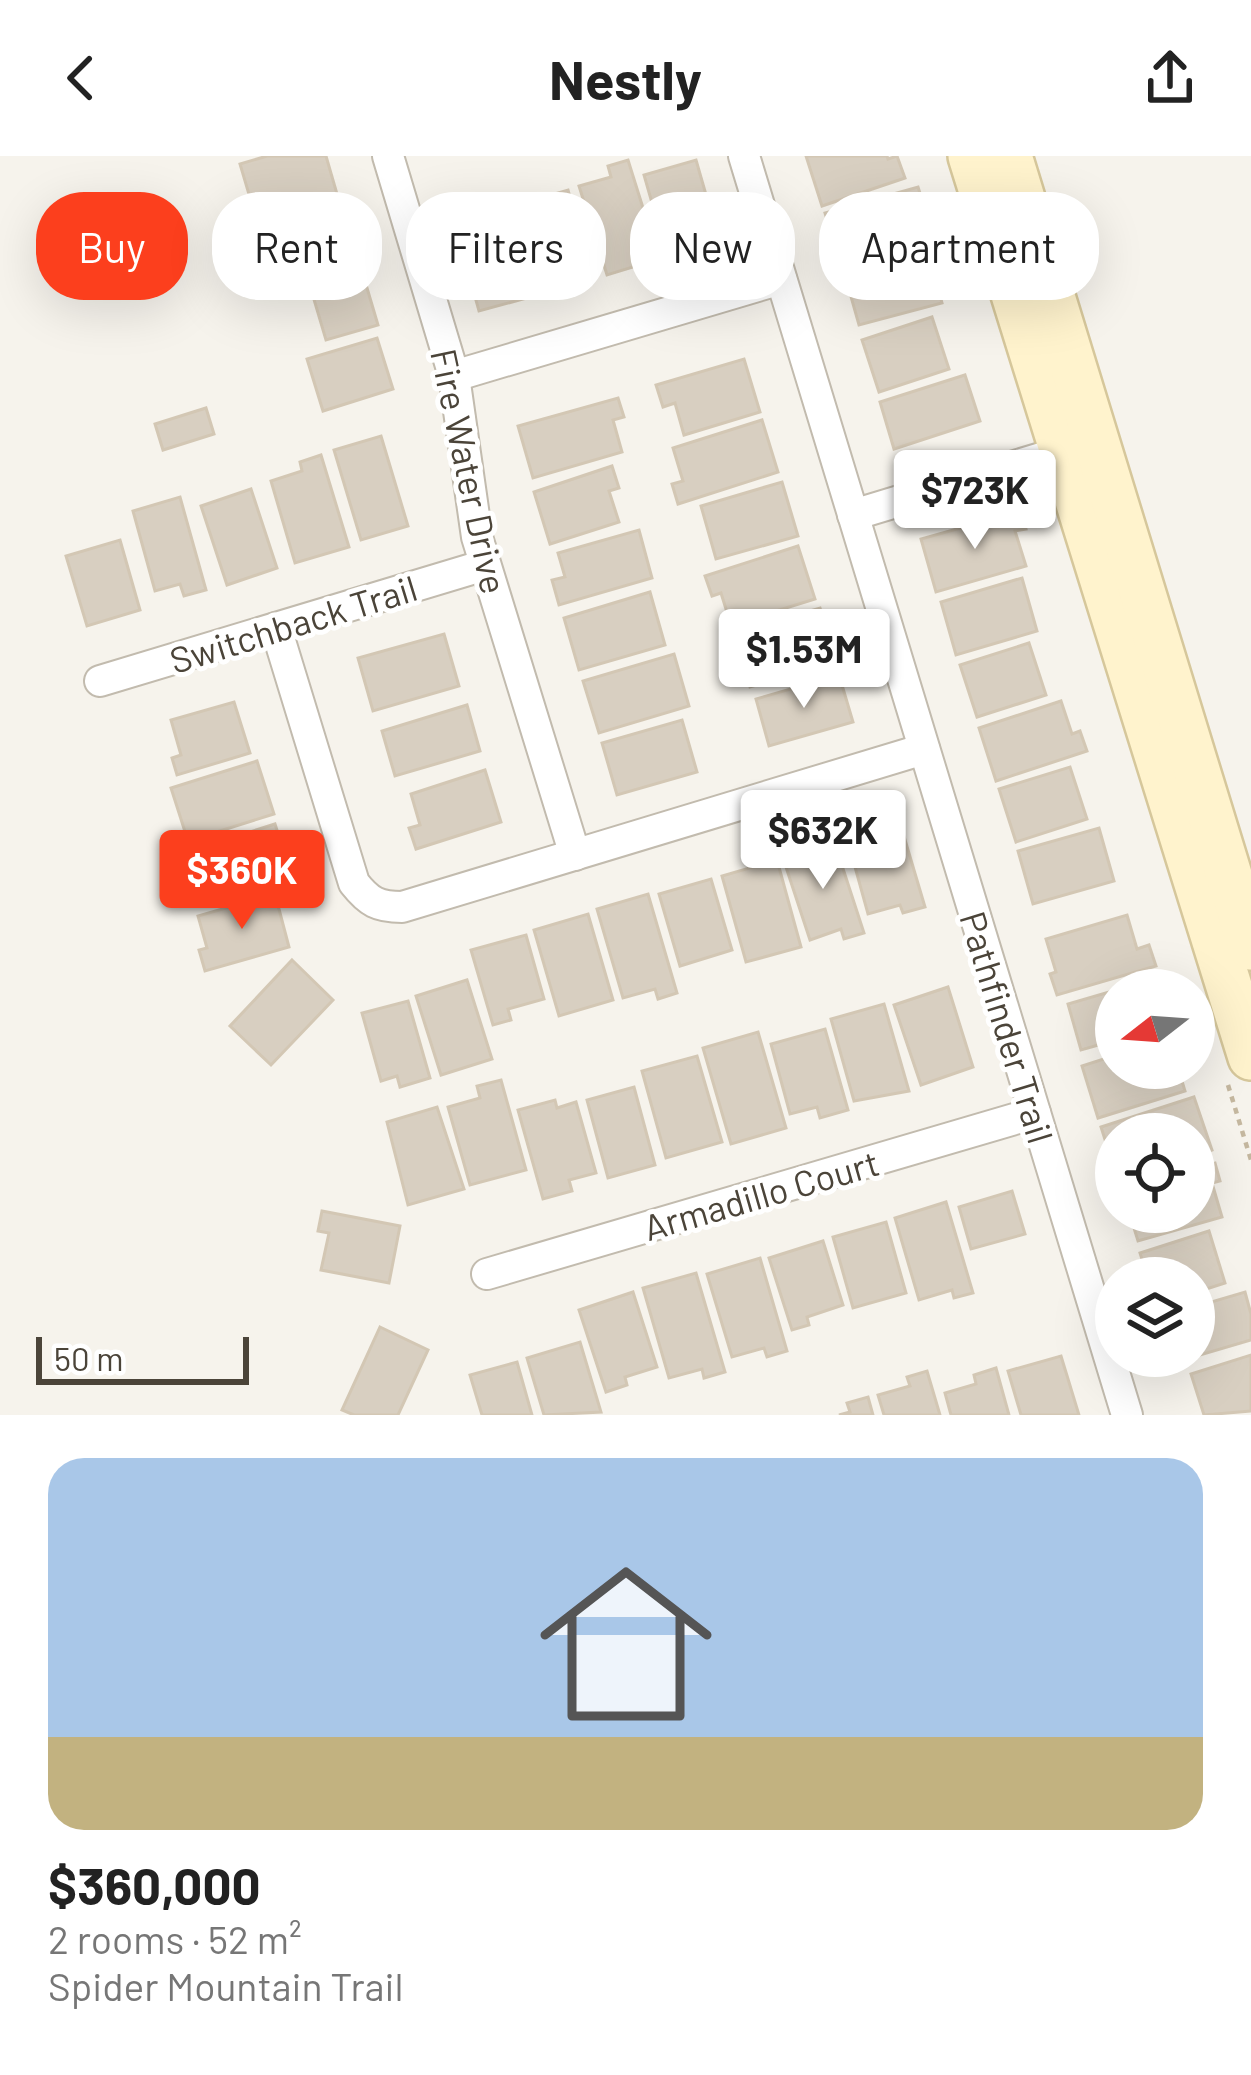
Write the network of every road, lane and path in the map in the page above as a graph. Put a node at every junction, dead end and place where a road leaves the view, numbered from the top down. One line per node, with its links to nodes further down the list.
1 (388, 156): 8 (street, Fire Water Drive)
2 (744, 156): 5 (street, Pathfinder Trail)
3 (971, 156): 9 (main road)
4 (1009, 156): 16 (main road)
5 (755, 192)
6 (710, 300): 8 (street)
7 (787, 300): 10 (street, Pathfinder Trail)
8 (454, 376): 11 (street, Fire Water Drive)
9 (1061, 452): 10 (street); 17 (main road)
10 (853, 515): 14 (street, Pathfinder Trail)
11 (485, 565): 12 (street, Switchback Trail); 15 (street, Fire Water Drive)
12 (276, 628): 13 (street, Switchback Trail); 15 (street)
13 (100, 681)
14 (924, 749): 15 (street); 18 (street, Pathfinder Trail)
15 (575, 855)
16 (1251, 947)
17 (1251, 1057)
18 (1035, 1113): 19 (street, Armadillo Court); 20 (street, Pathfinder Trail)
19 (487, 1274)
20 (1126, 1415)

